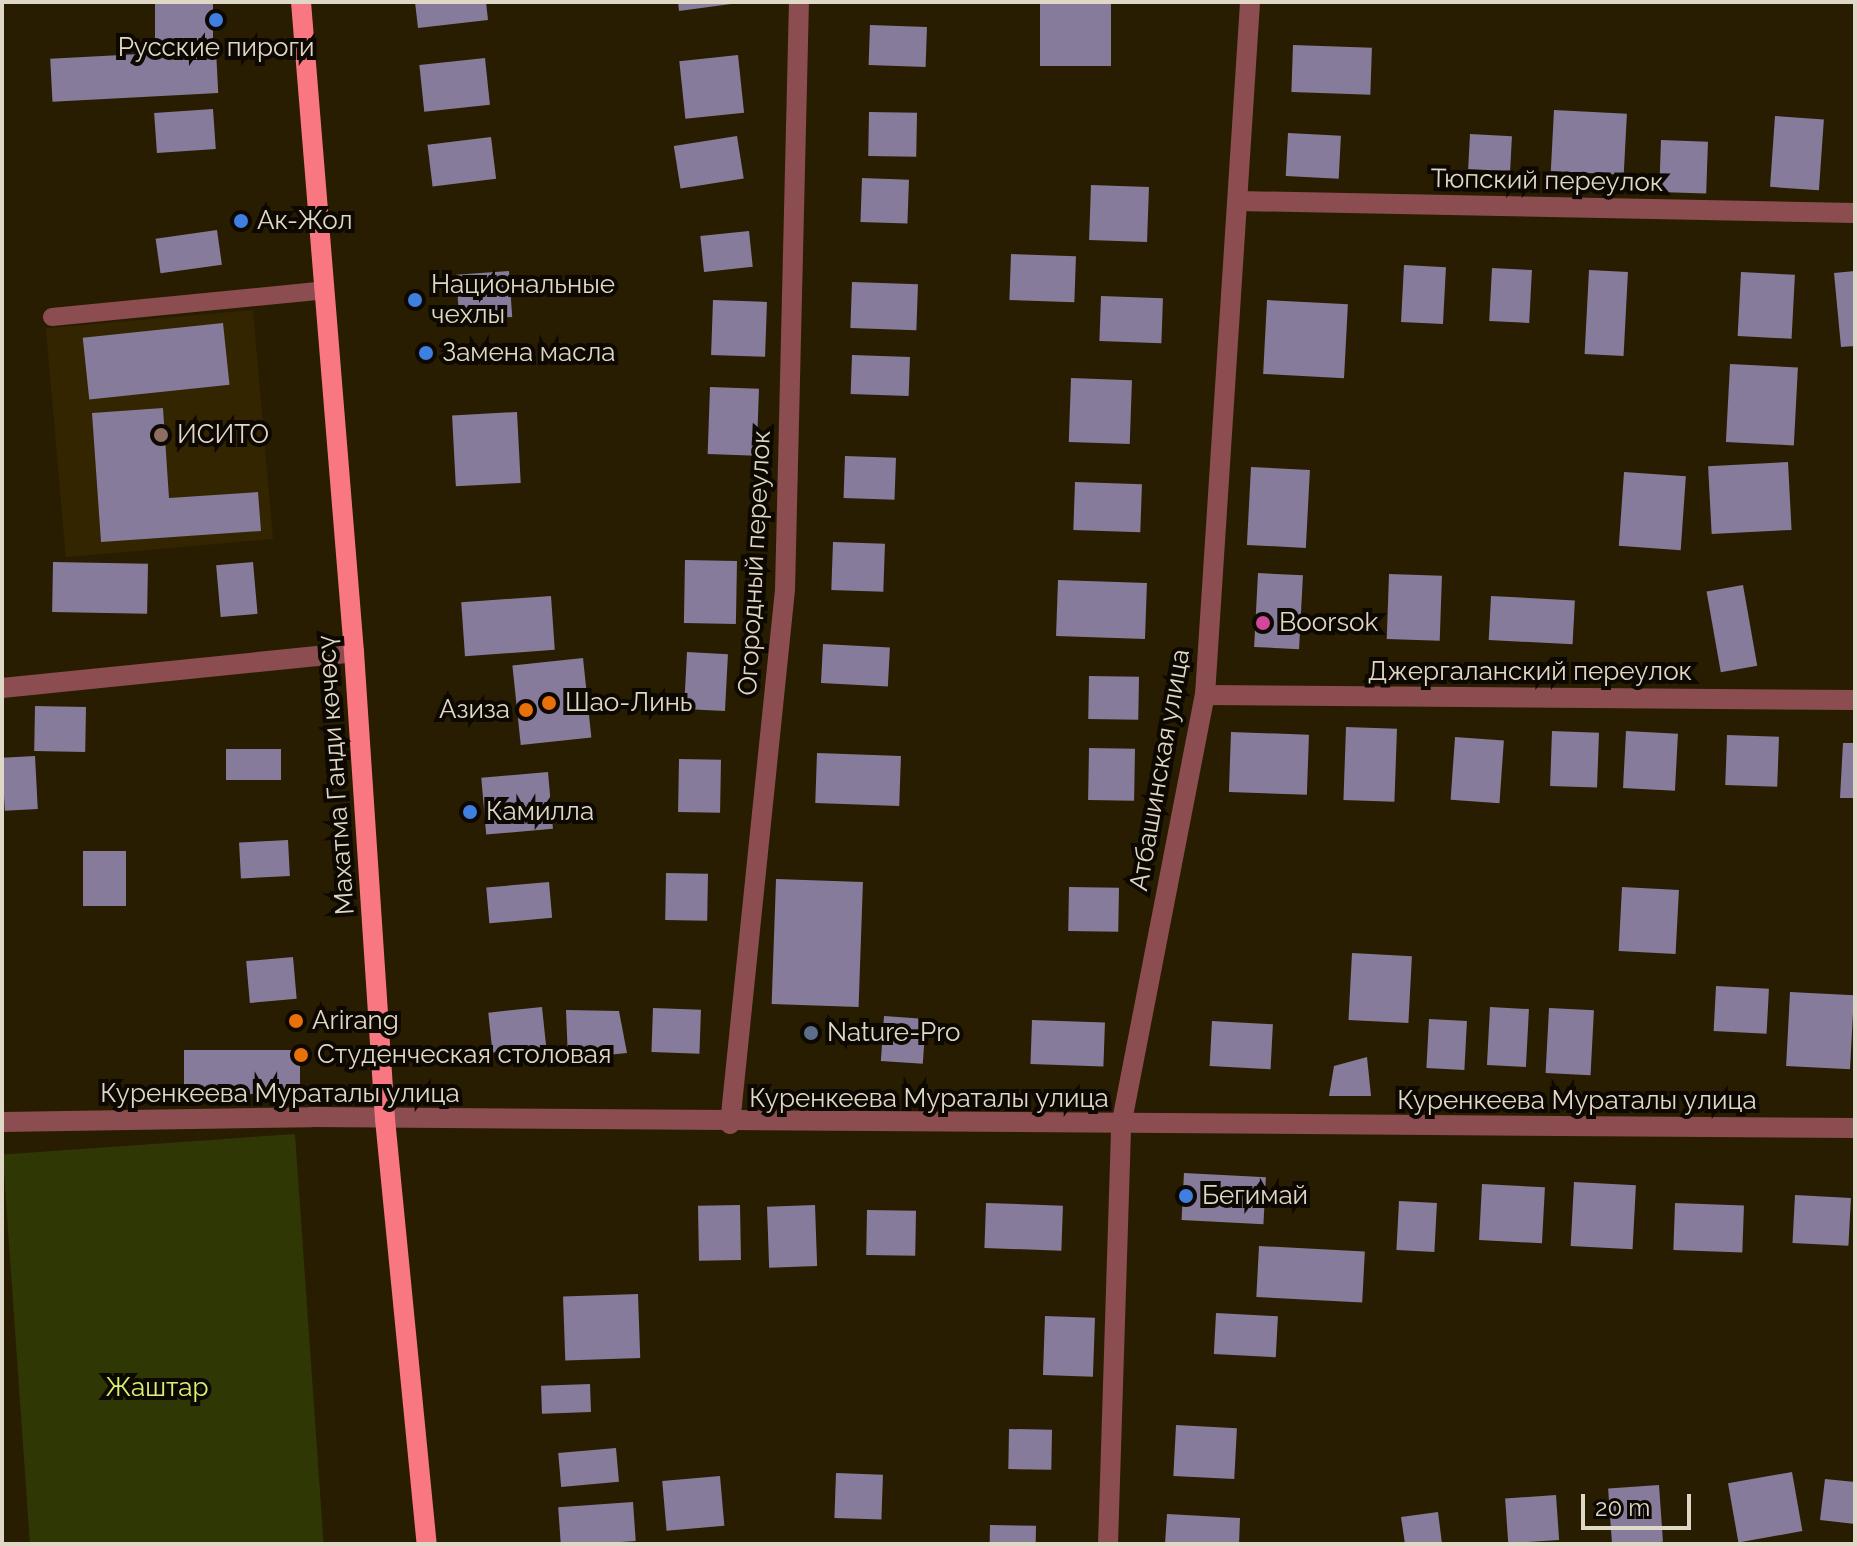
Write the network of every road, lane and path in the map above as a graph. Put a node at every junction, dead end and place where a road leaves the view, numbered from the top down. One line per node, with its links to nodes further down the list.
1 (301, 2): 6 (main road, Махатма Ганди көчөсү)
2 (799, 2): 14 (street, Огородный переулок)
3 (1250, 2): 4 (street, Атбашинская улица)
4 (1238, 201): 5 (street, Тюпский переулок); 10 (street, Атбашинская улица)
5 (1855, 213)
6 (325, 290): 7 (lane); 8 (main road, Махатма Ганди көчөсү)
7 (52, 317)
8 (354, 652): 9 (street); 12 (main road, Махатма Ганди көчөсү)
9 (2, 688)
10 (1205, 695): 11 (street, Джергаланский переулок); 15 (street, Атбашинская улица)
11 (1855, 700)
12 (385, 1119): 13 (street, Куренкеева Мураталы улица); 14 (street, Куренкеева Мураталы улица); 17 (main road, Махатма Ганди көчөсү)
13 (2, 1122)
14 (730, 1124): 15 (street, Куренкеева Мураталы улица)
15 (1121, 1126): 16 (street, Куренкеева Мураталы улица); 18 (street, Атбашинская улица)
16 (1855, 1128)
17 (427, 1544)
18 (1108, 1544)

